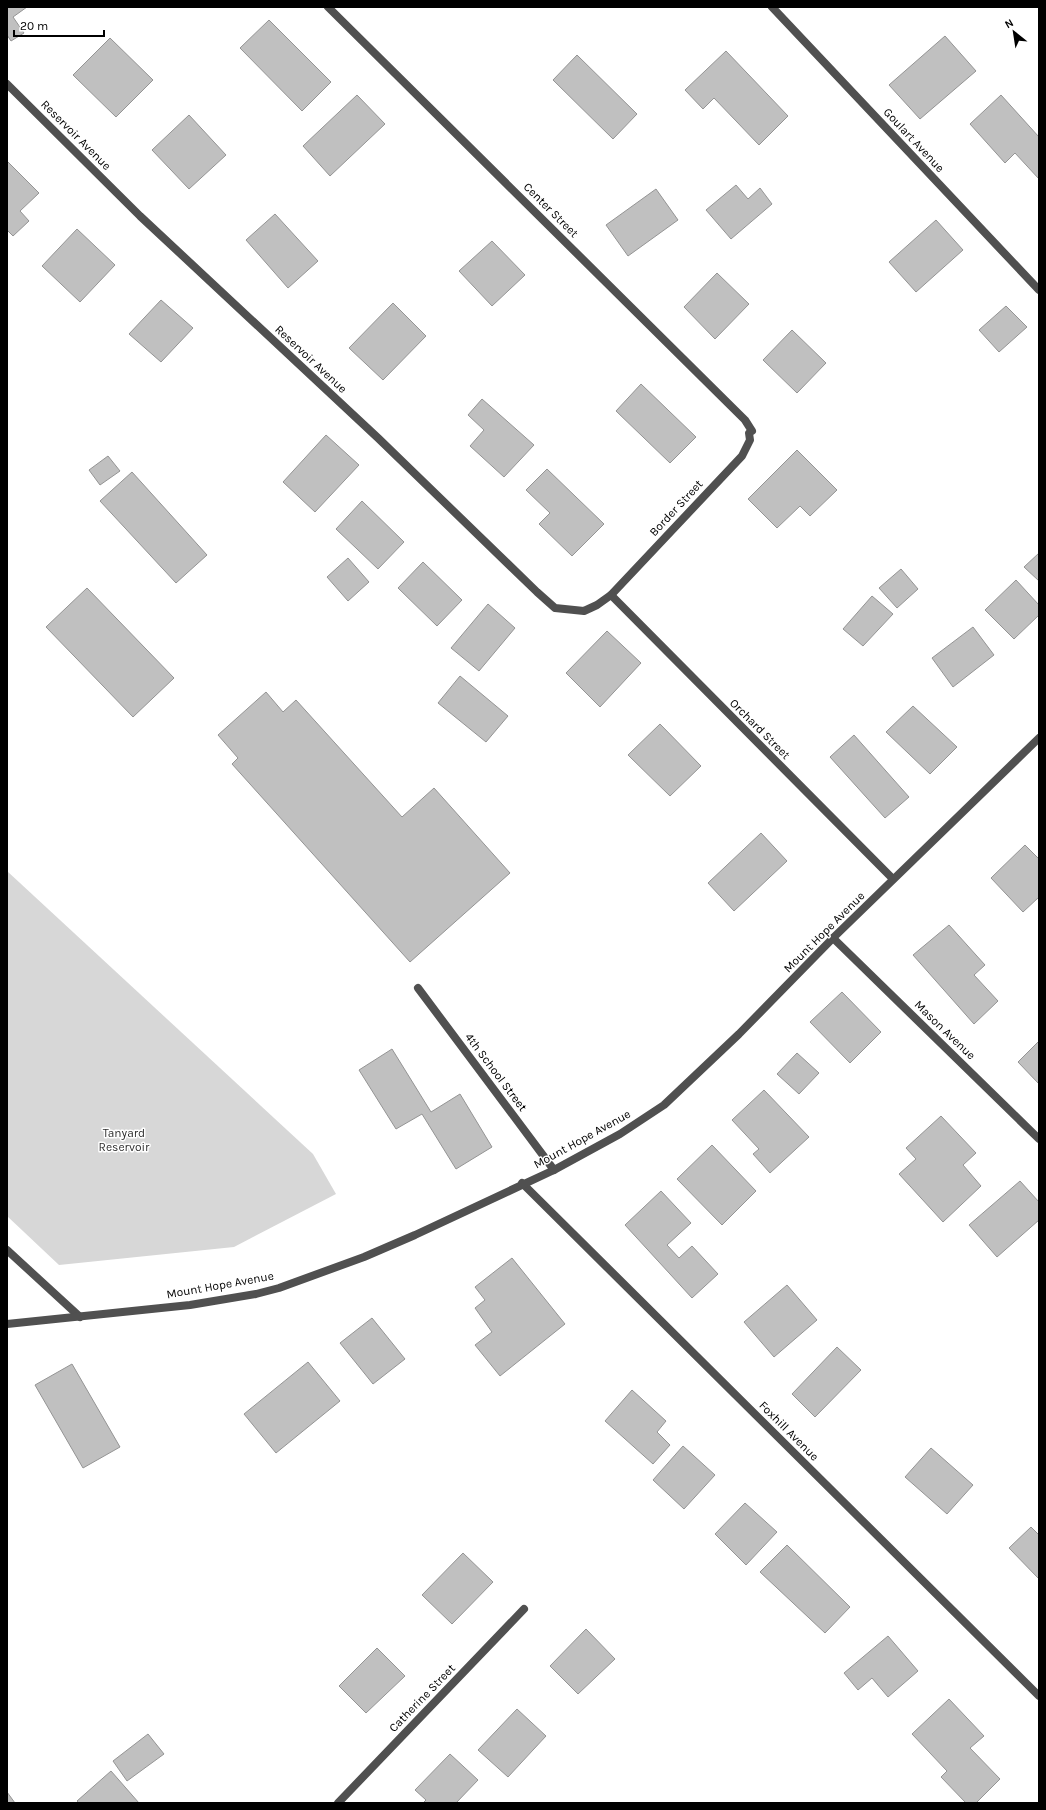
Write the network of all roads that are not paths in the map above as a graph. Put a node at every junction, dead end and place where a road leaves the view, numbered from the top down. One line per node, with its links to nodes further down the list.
1 (328, 7): 5 (street, Center Street)
2 (772, 7): 4 (street, Goulart Avenue)
3 (7, 84): 6 (street, Reservoir Avenue)
4 (1039, 290)
5 (749, 433): 6 (street, Border Street)
6 (610, 595): 8 (street, Orchard Street)
7 (1039, 738): 8 (street, Mount Hope Avenue)
8 (894, 879): 9 (street, Mount Hope Avenue)
9 (833, 938): 11 (street, Mason Avenue); 12 (street, Mount Hope Avenue)
10 (418, 988): 12 (street, 4th School Street)
11 (1039, 1139)
12 (554, 1170): 13 (street, Mount Hope Avenue)
13 (522, 1183): 15 (street, Mount Hope Avenue); 18 (street, Foxhill Avenue)
14 (7, 1250): 15 (street)
15 (80, 1317): 16 (street, Mount Hope Avenue)
16 (7, 1324)
17 (524, 1609): 19 (street, Catherine Street)
18 (1039, 1696)
19 (338, 1803)

